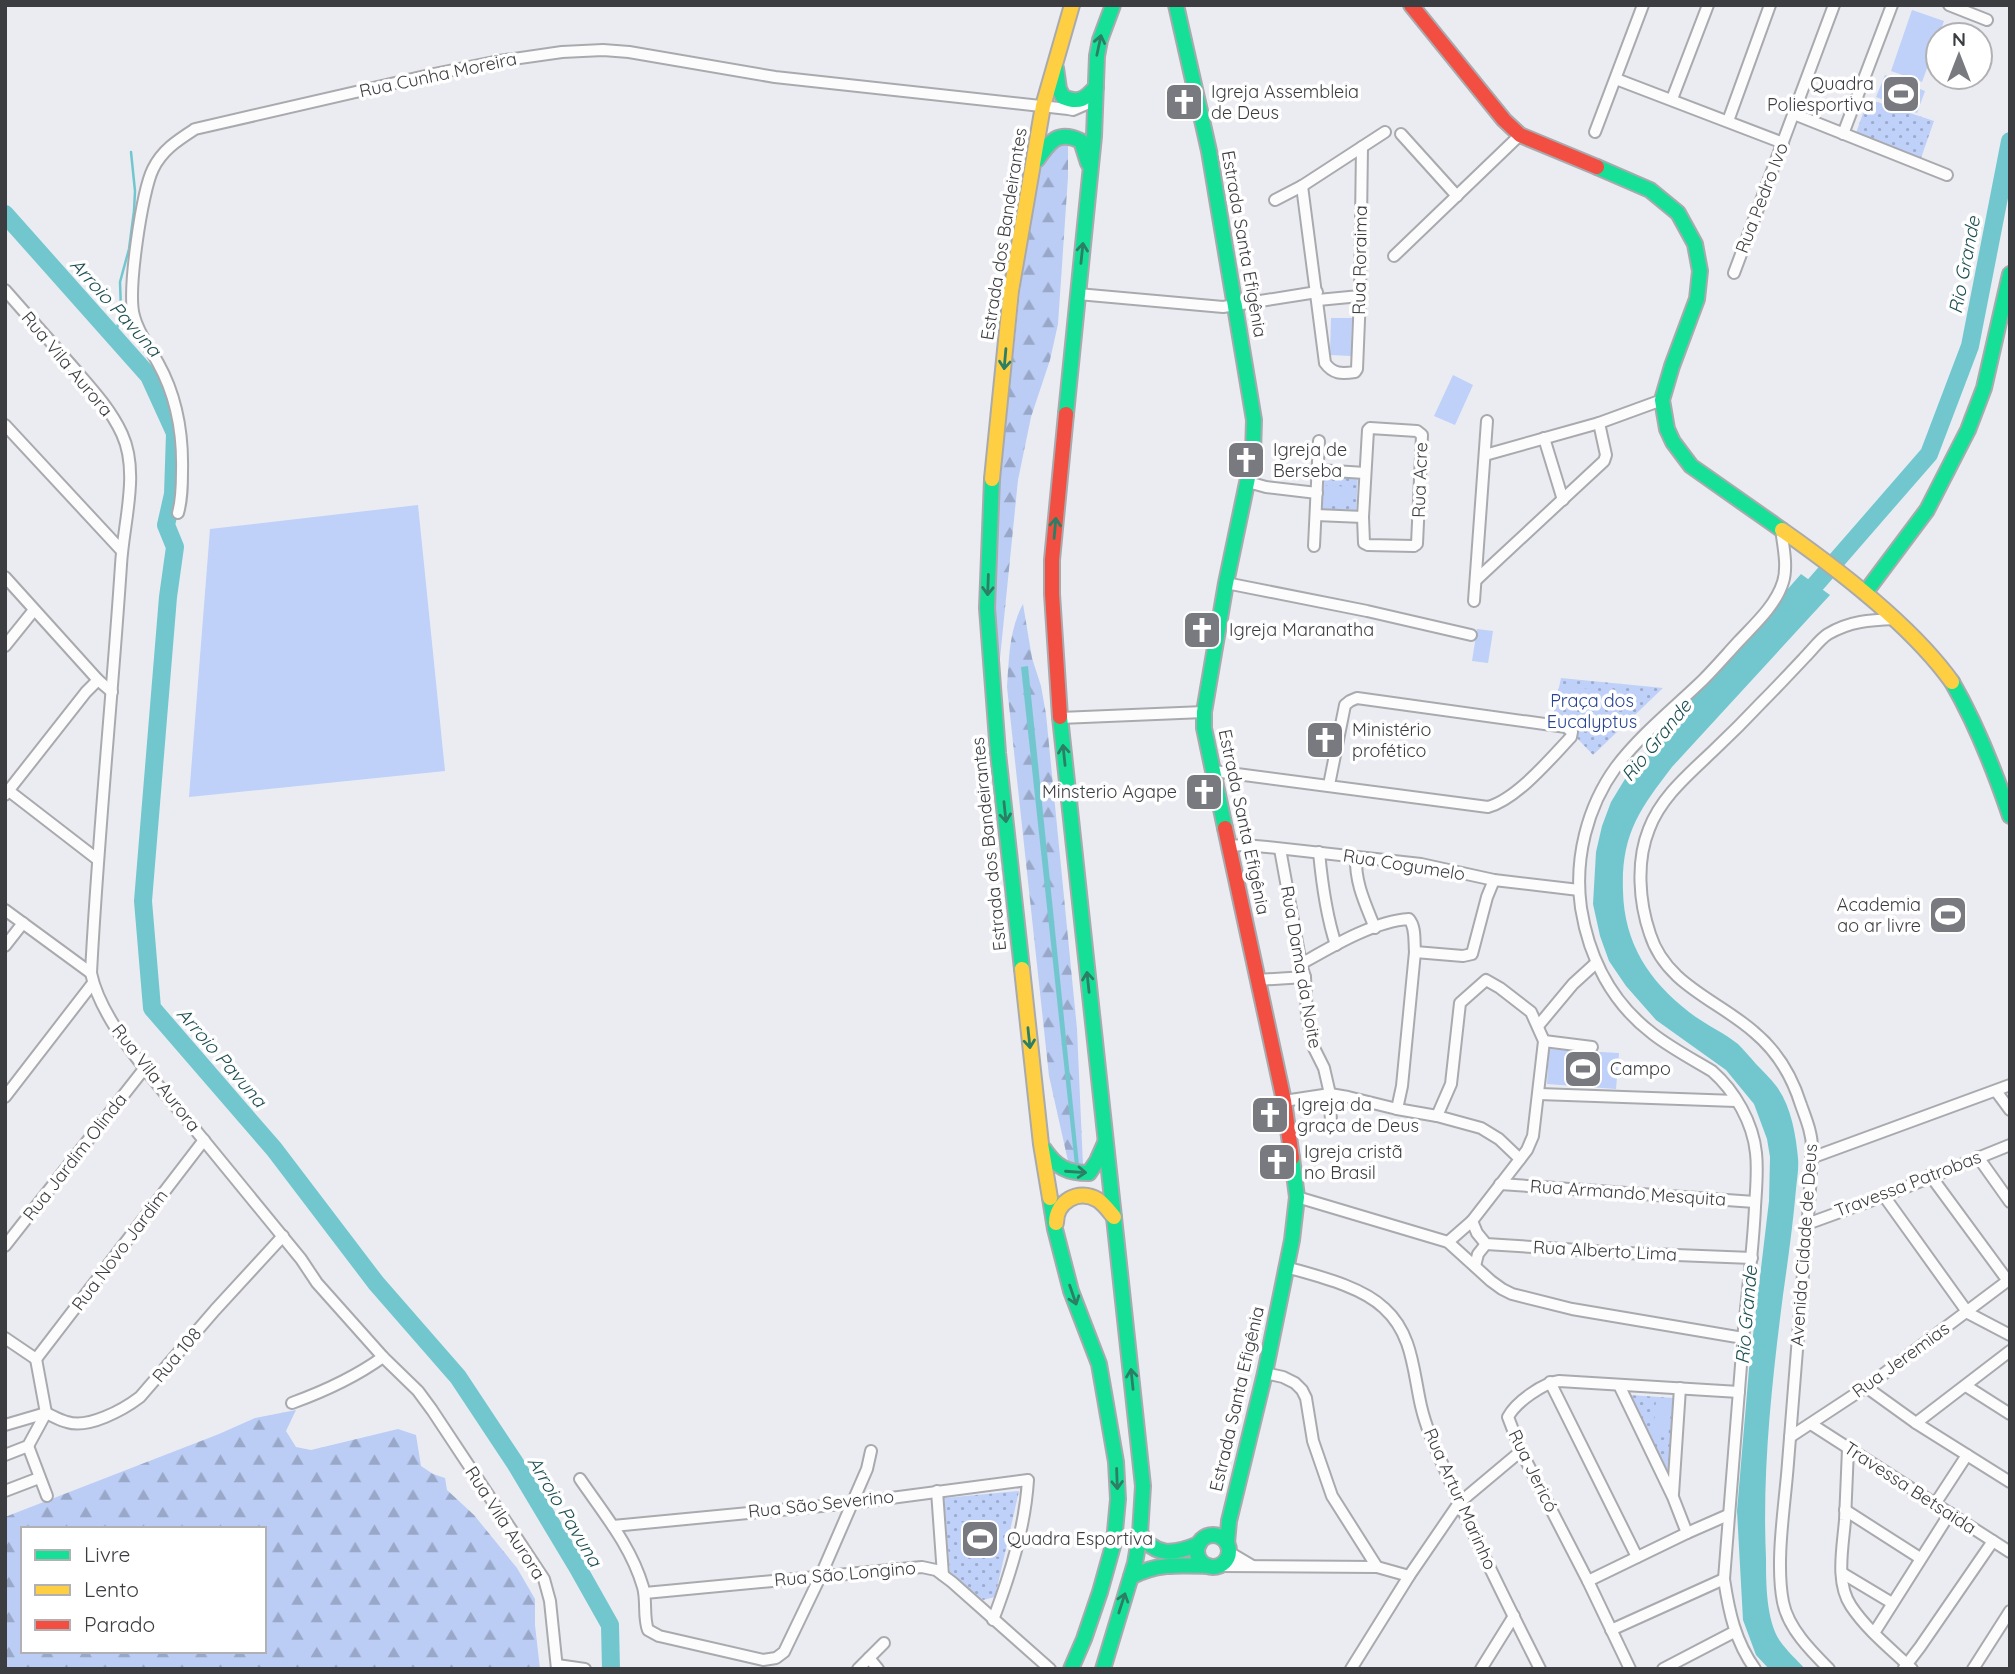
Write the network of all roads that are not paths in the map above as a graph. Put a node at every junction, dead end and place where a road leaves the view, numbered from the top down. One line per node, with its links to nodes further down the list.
1 (1072, 5): 12 (main road, Estrada dos Bandeirantes)
2 (1113, 5): 14 (main road, one-way to 2)
3 (1176, 5): 39 (main road, Estrada Santa Efigênia)
4 (1412, 5): 23 (main road)
5 (1643, 5): 13 (street)
6 (1708, 5): 15 (street)
7 (1770, 5): 18 (street)
8 (1834, 5): 17 (street, Rua Pedro Ivo)
9 (1892, 5): 22 (street)
10 (1950, 5): 11 (street)
11 (1987, 20)
12 (1055, 62): 14 (main road); 16 (main road, Estrada dos Bandeirantes)
13 (1616, 79): 15 (street); 20 (street)
14 (1095, 93): 16 (street, Rua Cunha Moreira); 27 (main road)
15 (1672, 99): 18 (street)
16 (1043, 106): 26 (main road, Estrada dos Bandeirantes); 52 (street, Rua Cunha Moreira)
17 (1794, 114): 22 (street); 24 (street, Rua Pedro Ivo)
18 (1728, 121): 24 (street)
19 (1385, 132): 25 (street)
20 (1595, 132)
21 (1401, 134): 30 (street)
22 (1843, 134): 28 (street)
23 (1520, 135): 30 (street); 40 (main road)
24 (1783, 143): 33 (street, Rua Pedro Ivo)
25 (1362, 147): 29 (street); 38 (street, Rua Roraima)
26 (1034, 164): 27 (main road); 110 (main road, Estrada dos Bandeirantes, one-way to 110)
27 (1091, 172): 36 (main road, one-way to 27)
28 (1947, 175)
29 (1302, 186): 31 (street); 37 (street)
30 (1457, 197): 32 (street)
31 (1275, 200)
32 (1394, 256)
33 (1734, 273)
34 (2010, 274): 61 (main road)
35 (5, 290): 57 (street, Rua Vila Aurora)
36 (1078, 294): 39 (street); 70 (main road, one-way to 36)
37 (1317, 296): 38 (street); 38 (street, Rua Roraima); 39 (street)
38 (1360, 296)
39 (1235, 304): 49 (main road, Estrada Santa Efigênia)
40 (1662, 400): 42 (street); 55 (main road)
41 (1487, 421): 46 (street)
42 (1599, 423): 44 (street); 51 (street)
43 (5, 425): 57 (street)
44 (1544, 438): 46 (street); 51 (street)
45 (1319, 441): 47 (street)
46 (1485, 455): 59 (street)
47 (1318, 470): 48 (street); 50 (street)
48 (1365, 472): 54 (street, Rua Acre); 54 (street, Rua Acre)
49 (1248, 482): 50 (street); 60 (main road, Estrada Santa Efigênia)
50 (1317, 493): 53 (street)
51 (1563, 500): 59 (street)
52 (178, 513)
53 (1316, 514): 54 (street); 56 (street)
54 (1363, 517)
55 (1780, 529): 61 (main road); 81 (street)
56 (1314, 546)
57 (122, 551): 68 (street, Rua Vila Aurora)
58 (5, 577): 63 (street)
59 (1476, 580): 62 (street)
60 (1226, 583): 65 (street); 69 (main road, Estrada Santa Efigênia)
61 (1862, 591): 64 (main road)
62 (1474, 601)
63 (34, 610): 66 (street); 67 (street)
64 (1895, 619): 74 (main road); 113 (street, Avenida Cidade de Deus)
65 (1471, 635)
66 (5, 646)
67 (98, 680): 68 (street); 73 (street)
68 (112, 691): 79 (street, Rua Vila Aurora)
69 (1204, 712): 70 (street); 71 (main road, Estrada Santa Efigênia)
70 (1060, 718): 109 (main road, one-way to 70)
71 (1214, 771): 72 (street); 75 (main road, Estrada Santa Efigênia)
72 (1329, 785): 72 (street)
73 (7, 793): 79 (street)
74 (2010, 816)
75 (1229, 846): 76 (street, Rua Cogumelo); 92 (main road, Estrada Santa Efigênia)
76 (1280, 849): 77 (street, Rua Cogumelo); 89 (street, Rua Dama da Noite)
77 (1319, 852): 78 (street, Rua Cogumelo); 85 (street)
78 (1356, 857): 80 (street, Rua Cogumelo); 84 (street)
79 (97, 859): 91 (street, Rua Vila Aurora)
80 (1494, 880): 81 (street, Rua Cogumelo); 87 (street)
81 (1579, 890): 88 (street)
82 (5, 910): 83 (street)
83 (23, 923): 86 (street); 91 (street)
84 (1375, 928): 85 (street); 87 (street)
85 (1336, 945): 89 (street)
86 (5, 946)
87 (1415, 952): 104 (street)
88 (1596, 963): 93 (street); 103 (street)
89 (1301, 964): 90 (street, Rua Dama da Noite)
90 (1305, 977): 92 (street); 99 (street, Rua Dama da Noite)
91 (92, 978): 96 (street, Rua Vila Aurora); 101 (street)
92 (1256, 980): 102 (main road, Estrada Santa Efigênia)
93 (1538, 1026): 94 (street); 106 (street)
94 (1544, 1041): 95 (street); 100 (street)
95 (1591, 1047)
96 (144, 1069): 108 (street, Rua Vila Aurora); 128 (street, Rua Jardim Olinda)
97 (2010, 1085): 98 (street)
98 (1996, 1091): 105 (street); 113 (street)
99 (1330, 1094): 102 (street); 104 (street); 107 (street, Rua Dama da Noite)
100 (1539, 1094): 103 (street); 114 (street)
101 (5, 1097)
102 (1283, 1101): 118 (main road, Estrada Santa Efigênia)
103 (1736, 1101): 119 (street)
104 (1397, 1109): 106 (street)
105 (2010, 1110)
106 (1437, 1116): 114 (street)
107 (1331, 1125)
108 (204, 1140): 125 (street, Rua Vila Aurora); 140 (street, Rua Novo Jardim)
109 (1105, 1141): 110 (main road, one-way to 109); 121 (main road)
110 (1041, 1144): 124 (main road, Estrada dos Bandeirantes)
111 (2010, 1145): 112 (street, Travessa Patrobas)
112 (1978, 1157): 115 (street, Travessa Patrobas); 120 (street)
113 (1811, 1158): 123 (street, Avenida Cidade de Deus)
114 (1520, 1159): 116 (street)
115 (1930, 1175): 117 (street, Travessa Patrobas); 132 (street)
116 (1500, 1184): 119 (street, Rua Armando Mesquita); 122 (street)
117 (1884, 1196): 123 (street, Travessa Patrobas); 133 (street)
118 (1297, 1197): 126 (street); 131 (main road, Estrada Santa Efigênia)
119 (1755, 1202): 129 (street)
120 (2010, 1202)
121 (1114, 1217): 124 (main road); 176 (main road, one-way to 121)
122 (1472, 1221): 126 (street); 127 (street)
123 (1807, 1224): 154 (street, Avenida Cidade de Deus)
124 (1055, 1229): 210 (main road, Estrada dos Bandeirantes, one-way to 210)
125 (282, 1236): 139 (street, Rua Vila Aurora); 149 (street, Rua 108)
126 (1448, 1242): 130 (street)
127 (1486, 1244): 129 (street, Rua Alberto Lima); 130 (street)
128 (5, 1246)
129 (1752, 1258): 136 (street)
130 (1475, 1266): 136 (street)
131 (1286, 1267): 141 (main road, Estrada Santa Efigênia); 169 (street, Rua Artur Marinho)
132 (2009, 1280): 133 (street, Rua Jeremias)
133 (1968, 1312): 134 (street); 145 (street, Rua Jeremias)
134 (2010, 1335)
135 (5, 1338): 137 (street)
136 (1743, 1338): 147 (street)
137 (10, 1346): 140 (street)
138 (2010, 1352): 144 (street)
139 (383, 1357): 148 (street); 204 (street, Rua Vila Aurora)
140 (36, 1359): 149 (street)
141 (1265, 1373): 174 (main road, Estrada Santa Efigênia); 186 (street)
142 (1550, 1382): 143 (street); 158 (street, Rua Jericó); 182 (street)
143 (1619, 1385): 146 (street); 167 (street)
144 (1966, 1386): 150 (street); 151 (street)
145 (1866, 1387): 151 (street); 152 (street, Rua Jeremias)
146 (1680, 1388): 147 (street); 167 (street)
147 (1739, 1392): 173 (street)
148 (292, 1403)
149 (46, 1413): 153 (street); 155 (street)
150 (2010, 1414)
151 (1916, 1423): 160 (street)
152 (1811, 1424): 154 (street, Rua Jeremias); 156 (street, Travessa Betsaida)
153 (5, 1425)
154 (1790, 1437): 218 (street, Avenida Cidade de Deus)
155 (29, 1446): 159 (street); 161 (street)
156 (1848, 1449): 170 (street, Travessa Betsaida); 171 (street)
157 (872, 1451): 168 (street)
158 (1521, 1451): 169 (street); 193 (street, Rua Jericó)
159 (5, 1455)
160 (1967, 1455): 163 (street); 170 (street)
161 (39, 1478): 164 (street); 166 (street)
162 (580, 1479): 175 (street)
163 (2010, 1482)
164 (5, 1491)
165 (937, 1491): 168 (street, Rua São Severino); 189 (street); 198 (street, Rua São Severino)
166 (47, 1496)
167 (1673, 1497): 177 (street)
168 (853, 1503): 175 (street, Rua São Severino); 188 (street)
169 (1459, 1503): 190 (street); 197 (street, Rua Artur Marinho)
170 (1935, 1504): 172 (street, Travessa Betsaida)
171 (1845, 1510): 183 (street); 187 (street)
172 (1950, 1513): 179 (street, Travessa Betsaida); 183 (street)
173 (1728, 1515): 177 (street); 192 (street)
174 (1229, 1521): 178 (main road); 180 (main road, Estrada Santa Efigênia)
175 (613, 1526): 194 (street)
176 (1140, 1532): 178 (main road); 191 (main road)
177 (1687, 1533): 182 (street)
178 (1204, 1540): 180 (main road); 185 (main road)
179 (1993, 1541): 181 (street, Travessa Betsaida); 205 (street)
180 (1228, 1548): 184 (street); 185 (main road)
181 (2010, 1552)
182 (1637, 1556): 193 (street)
183 (1920, 1558): 195 (street)
184 (1251, 1565): 185 (street); 186 (street)
185 (1213, 1566): 191 (main road)
186 (1377, 1567): 190 (street)
187 (1842, 1573): 195 (street); 201 (street)
188 (821, 1575): 189 (street, Rua São Longino); 194 (street, Rua São Longino); 194 (street)
189 (943, 1575): 198 (street, Rua São Longino)
190 (1409, 1576): 212 (street)
191 (1131, 1577): 211 (main road, one-way to 191)
192 (1724, 1579): 199 (street); 200 (street)
193 (1588, 1580): 199 (street, Rua Jericó)
194 (645, 1593)
195 (1892, 1603): 201 (street)
196 (2010, 1611): 219 (street)
197 (1514, 1616): 213 (street); 214 (street, Rua Artur Marinho)
198 (993, 1620): 209 (street, Rua São Longino)
199 (1611, 1630): 215 (street, Rua Jericó)
200 (1734, 1632): 216 (street); 217 (street)
201 (1874, 1633): 205 (street)
202 (884, 1643): 203 (street)
203 (869, 1658): 207 (street); 208 (street)
204 (557, 1667): 206 (street)
205 (1907, 1667)
206 (585, 1669)
207 (858, 1669)
208 (878, 1669)
209 (1050, 1669)
210 (1071, 1669)
211 (1103, 1669)
212 (1351, 1669)
213 (1481, 1669)
214 (1541, 1669)
215 (1630, 1669)
216 (1662, 1669)
217 (1755, 1669)
218 (1829, 1669)
219 (1973, 1669)

